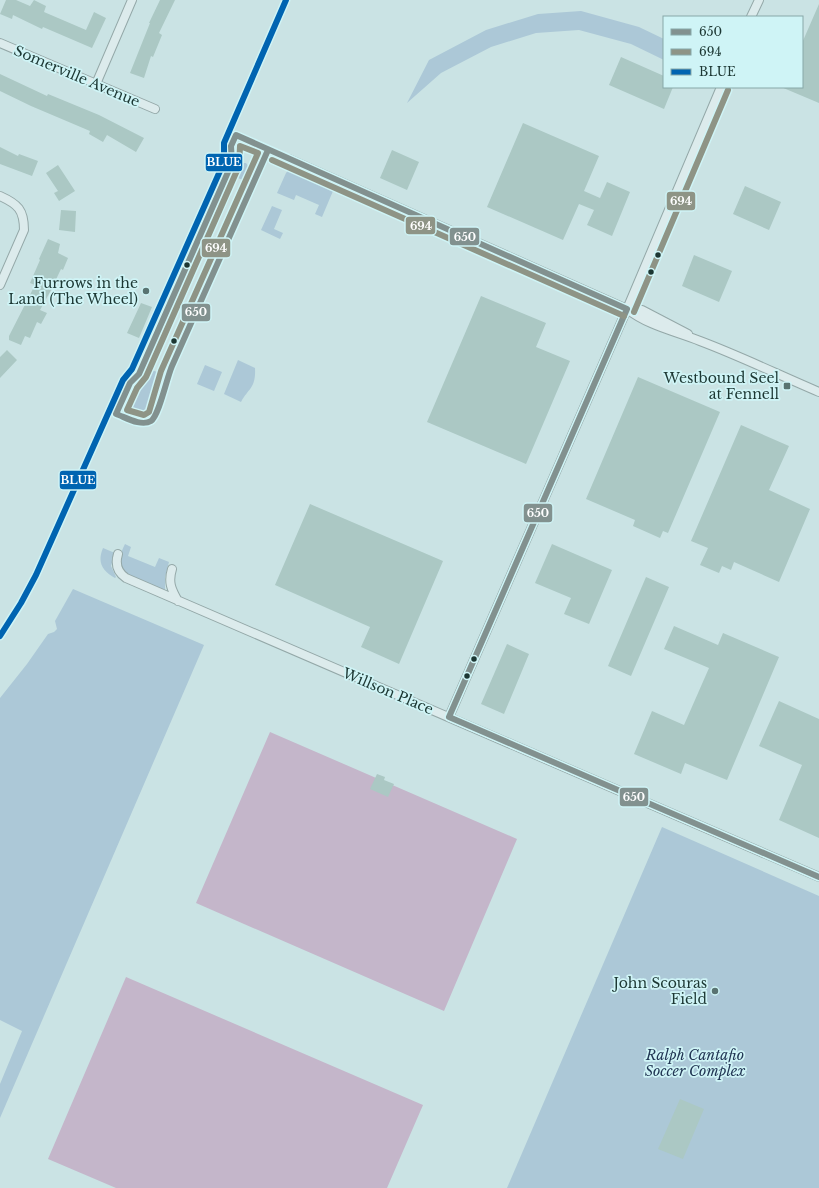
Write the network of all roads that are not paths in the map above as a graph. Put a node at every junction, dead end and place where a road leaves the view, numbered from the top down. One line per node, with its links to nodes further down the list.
1 (132, 0): 5 (street)
2 (759, 0): 3 (street)
3 (751, 16)
4 (0, 43): 5 (street, Somerville Avenue)
5 (96, 84): 7 (street, Somerville Avenue)
6 (721, 88): 11 (street)
7 (155, 109)
8 (289, 159): 11 (street)
9 (0, 196): 10 (street)
10 (0, 285)
11 (627, 309): 12 (street); 16 (street)
12 (819, 392)
13 (118, 554): 15 (street, Willson Place)
14 (172, 569): 15 (street)
15 (178, 601): 16 (street, Willson Place)
16 (449, 717): 17 (street, Willson Place)
17 (819, 877)

